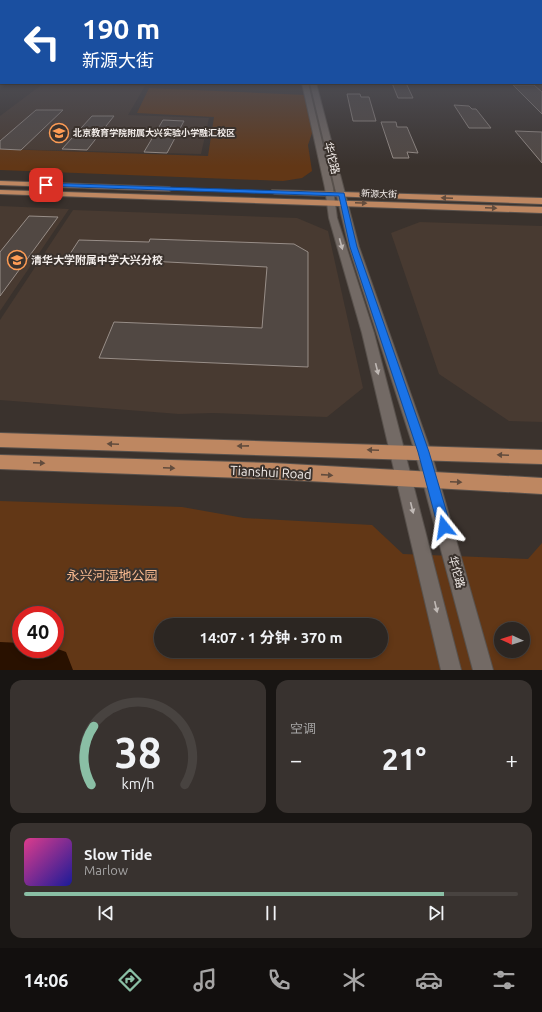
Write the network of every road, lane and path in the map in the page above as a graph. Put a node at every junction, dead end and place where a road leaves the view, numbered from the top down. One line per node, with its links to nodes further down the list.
1 (310, 103): 5 (street, 华佗路)
2 (317, 103): 5 (street, 华佗路)
3 (0, 183): 5 (main road, 新源大街)
4 (0, 192): 5 (main road, 新源大街)
5 (336, 199): 6 (main road, 新源大街, one-way to 5); 7 (main road, 新源大街, one-way to 7); 9 (street, 华佗路, one-way to 9); 10 (street, 华佗路)
6 (542, 201)
7 (542, 210)
8 (0, 440): 9 (main road, Tianshui Road, one-way to 8)
9 (397, 451): 10 (main road, Tianshui Road); 13 (street, 华佗路)
10 (424, 452): 11 (main road, Tianshui Road, one-way to 10); 14 (street, 华佗路)
11 (542, 457)
12 (0, 462): 13 (main road, Tianshui Road, one-way to 13)
13 (404, 479): 14 (main road, Tianshui Road); 16 (street, 华佗路, one-way to 16)
14 (432, 481): 15 (main road, Tianshui Road, one-way to 15); 17 (street, 华佗路)
15 (542, 486)
16 (451, 670)
17 (483, 670)

